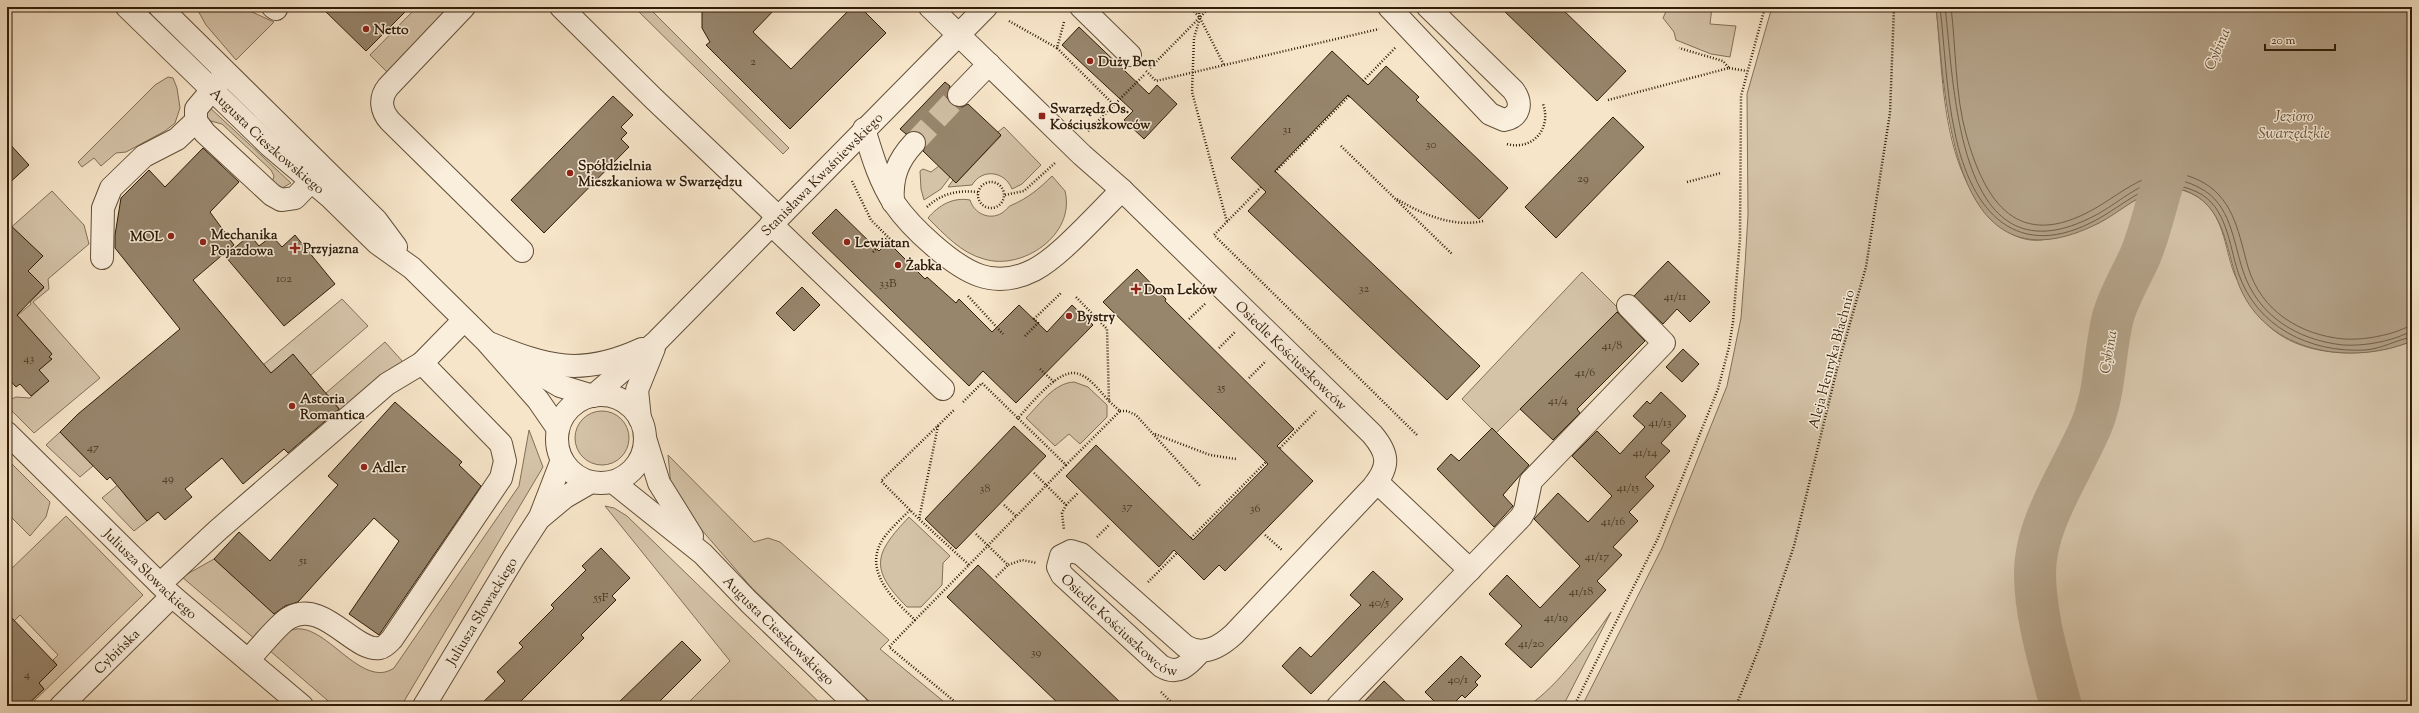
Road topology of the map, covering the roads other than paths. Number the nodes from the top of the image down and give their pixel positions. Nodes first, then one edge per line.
1 (127, 7) edge
2 (160, 7) edge
3 (464, 7) edge
4 (561, 7) edge
5 (930, 7) edge
6 (986, 7) edge
7 (1081, 7) edge
8 (1428, 7) edge
9 (1388, 17) edge
10 (958, 35) junction
11 (1130, 55) road end
12 (989, 64) junction
13 (227, 73) junction
14 (212, 89) junction
15 (959, 95) tunnel mouth
16 (196, 121) junction
17 (864, 130) junction
18 (914, 142) tunnel mouth
19 (318, 174) junction
20 (1122, 190) junction
21 (893, 202) junction
22 (774, 220) junction
23 (522, 251) dead end
24 (102, 258) dead end
25 (1628, 306) dead end
26 (464, 320) junction
27 (657, 341) junction
28 (487, 342) junction
29 (422, 363) junction
30 (943, 389) dead end
31 (593, 396) junction
32 (642, 428) junction
33 (558, 429) junction
34 (7, 433) edge
35 (562, 460) junction
36 (591, 482) junction
37 (613, 482) junction
38 (1377, 482) junction
39 (540, 517) junction
40 (703, 554) junction
41 (1470, 570) junction
42 (166, 590) junction
43 (1201, 651) junction
44 (248, 660) junction
45 (61, 706) edge
46 (302, 706) edge
47 (424, 706) edge
48 (857, 706) edge
49 (1338, 706) edge

1 - 14 street, Augusta Cieszkowskiego
2 - 13 street, Augusta Cieszkowskiego
3 - 23 street
4 - 22 street
5 - 10 street
6 - 10 street
7 - 11 street
8 - 9 street
10 - 12 street
10 - 17 street, Stanisława Kwaśniewskiego
12 - 15 street
12 - 20 street
13 - 14 street
13 - 19 street, Augusta Cieszkowskiego
14 - 16 street
14 - 19 street, Augusta Cieszkowskiego
16 - 19 street
16 - 24 street
17 - 21 street
17 - 22 street, Stanisława Kwaśniewskiego
18 - 21 street
19 - 26 street, Augusta Cieszkowskiego
20 - 21 street
20 - 38 street, Osiedle Kościuszkowców
22 - 27 street, Stanisława Kwaśniewskiego
22 - 30 street
25 - 41 street
26 - 28 street, Augusta Cieszkowskiego
26 - 29 street, Cybińska
27 - 28 street
27 - 31 street, Stanisława Kwaśniewskiego
27 - 32 street, Stanisława Kwaśniewskiego
28 - 31 street, Augusta Cieszkowskiego
28 - 33 street, Augusta Cieszkowskiego
29 - 42 street, Cybińska
29 - 44 street
31 - 32 street
31 - 33 street
32 - 37 street
32 - 40 street, Augusta Cieszkowskiego
33 - 35 street
34 - 42 street, Juliusza Słowackiego
35 - 36 street
35 - 39 street, Juliusza Słowackiego
36 - 37 street
36 - 39 street, Juliusza Słowackiego
37 - 40 street, Augusta Cieszkowskiego
38 - 41 street
38 - 43 street, Osiedle Kościuszkowców
39 - 47 street, Juliusza Słowackiego
40 - 48 street, Augusta Cieszkowskiego
41 - 49 street
42 - 44 street, Juliusza Słowackiego
42 - 45 street, Cybińska
43 - 43 street, Osiedle Kościuszkowców
44 - 46 street, Juliusza Słowackiego

